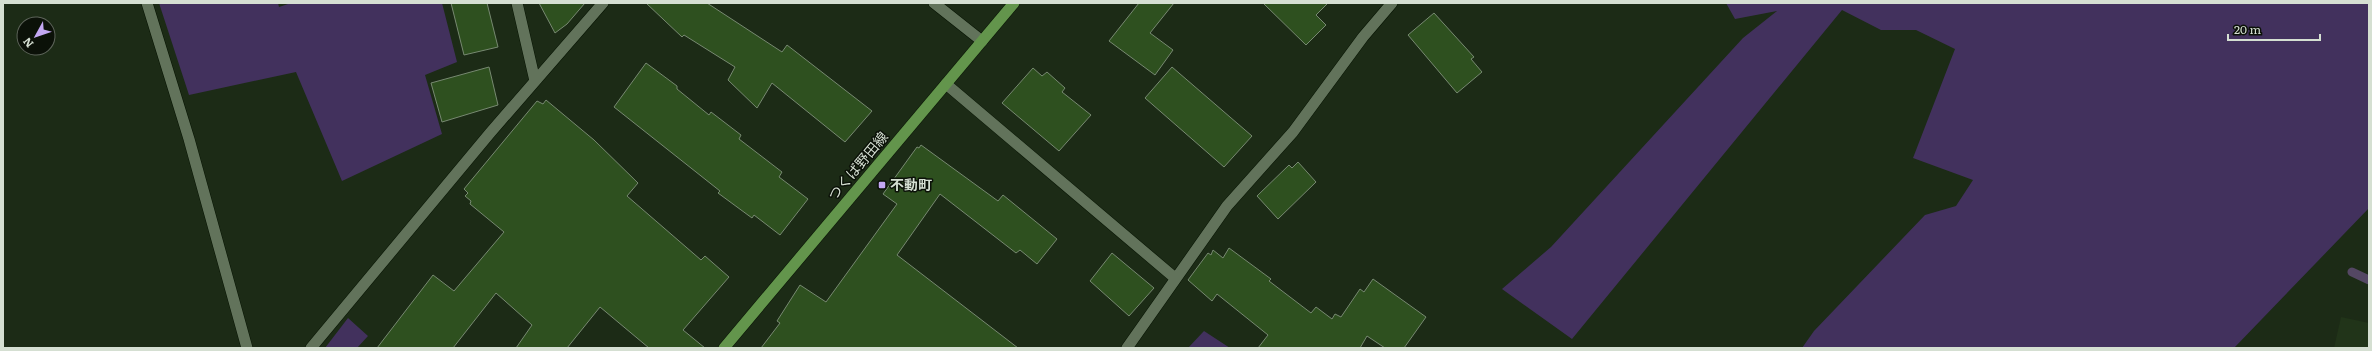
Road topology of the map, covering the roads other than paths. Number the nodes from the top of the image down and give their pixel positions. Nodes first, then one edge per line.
1 (146, 3) edge
2 (517, 3) edge
3 (603, 3) edge
4 (934, 3) edge
5 (1014, 3) edge
6 (1392, 3) edge
7 (982, 41) junction
8 (535, 81) junction
9 (946, 84) junction
10 (1174, 278) junction
11 (247, 348) edge
12 (311, 348) edge
13 (724, 348) edge
14 (1127, 348) edge

1 - 11 street
2 - 8 street
3 - 8 street
4 - 7 street
5 - 7 main road, つくば野田線
6 - 10 street
7 - 9 main road, つくば野田線
8 - 12 street
9 - 10 street
9 - 13 main road, つくば野田線
10 - 14 street

